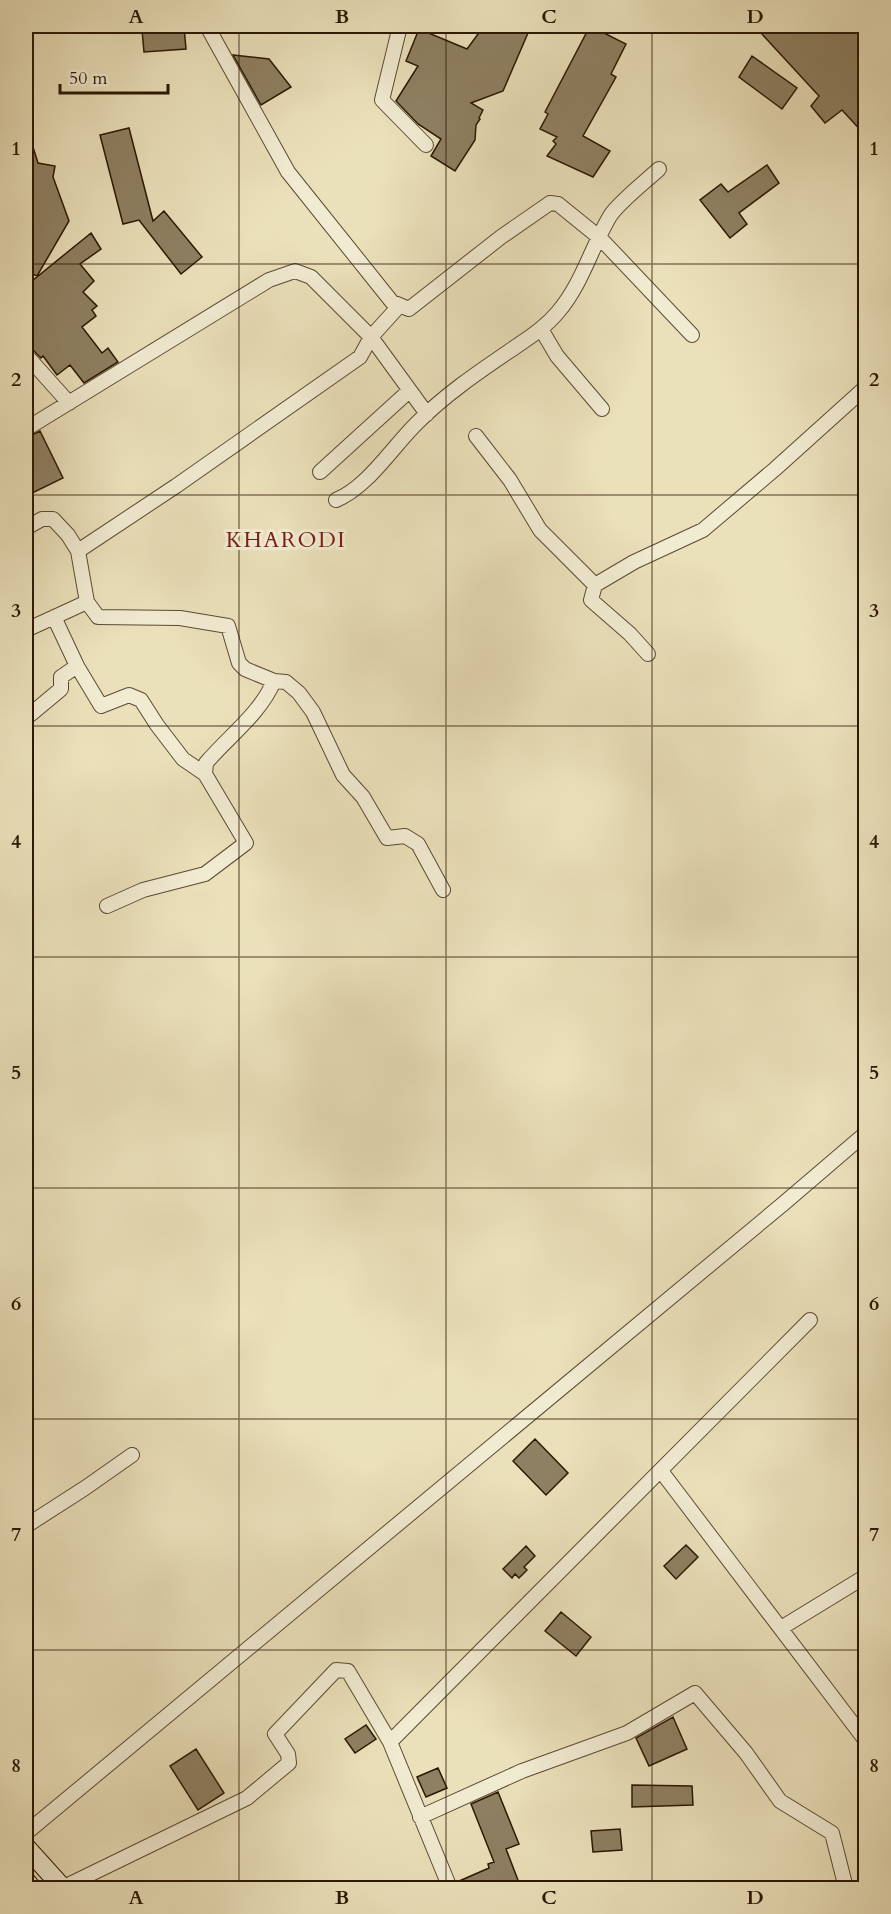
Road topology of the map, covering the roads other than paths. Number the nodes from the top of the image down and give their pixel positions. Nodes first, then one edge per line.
1 (207, 26) edge
2 (400, 26) edge
3 (426, 145) dead end
4 (659, 169) dead end
5 (600, 238) junction
6 (400, 305) junction
7 (541, 329) junction
8 (692, 335) dead end
9 (371, 337) junction
10 (26, 355) edge
11 (866, 387) edge
12 (409, 391) junction
13 (69, 403) junction
14 (602, 409) dead end
15 (427, 414) junction
16 (26, 429) edge
17 (476, 436) dead end
18 (320, 472) dead end
19 (336, 500) dead end
20 (26, 528) edge
21 (78, 551) junction
22 (595, 585) junction
23 (87, 602) junction
24 (54, 617) junction
25 (26, 630) edge
26 (648, 654) dead end
27 (77, 666) junction
28 (274, 681) junction
29 (31, 714) dead end
30 (205, 774) junction
31 (444, 890) dead end
32 (107, 906) dead end
33 (866, 1133) edge
34 (810, 1320) dead end
35 (132, 1455) dead end
36 (661, 1471) junction
37 (26, 1526) edge
38 (865, 1577) edge
39 (781, 1628) junction
40 (866, 1741) edge
41 (390, 1742) junction
42 (420, 1817) junction
43 (26, 1833) edge
44 (26, 1847) edge
45 (26, 1881) edge
46 (32, 1888) edge
47 (62, 1888) edge
48 (450, 1888) edge
49 (846, 1888) edge

1 - 6 street
2 - 3 street
4 - 5 street
5 - 6 street
5 - 7 street
5 - 8 street
6 - 9 street
7 - 14 street
7 - 15 street
9 - 12 street
9 - 13 street
9 - 21 street
10 - 13 street
11 - 22 street
12 - 15 street
12 - 18 street
13 - 16 street
15 - 19 street
17 - 22 street
20 - 21 street
21 - 23 street
22 - 26 street
23 - 24 street
23 - 28 street
24 - 25 street
24 - 27 street
27 - 29 street
27 - 30 street
28 - 30 street
28 - 31 street
30 - 32 street
33 - 43 street
34 - 36 street
35 - 37 street
36 - 39 street
36 - 41 street
38 - 39 street
39 - 40 street
41 - 42 street
41 - 47 street
42 - 48 street
42 - 49 street
44 - 47 main road
45 - 46 main road

